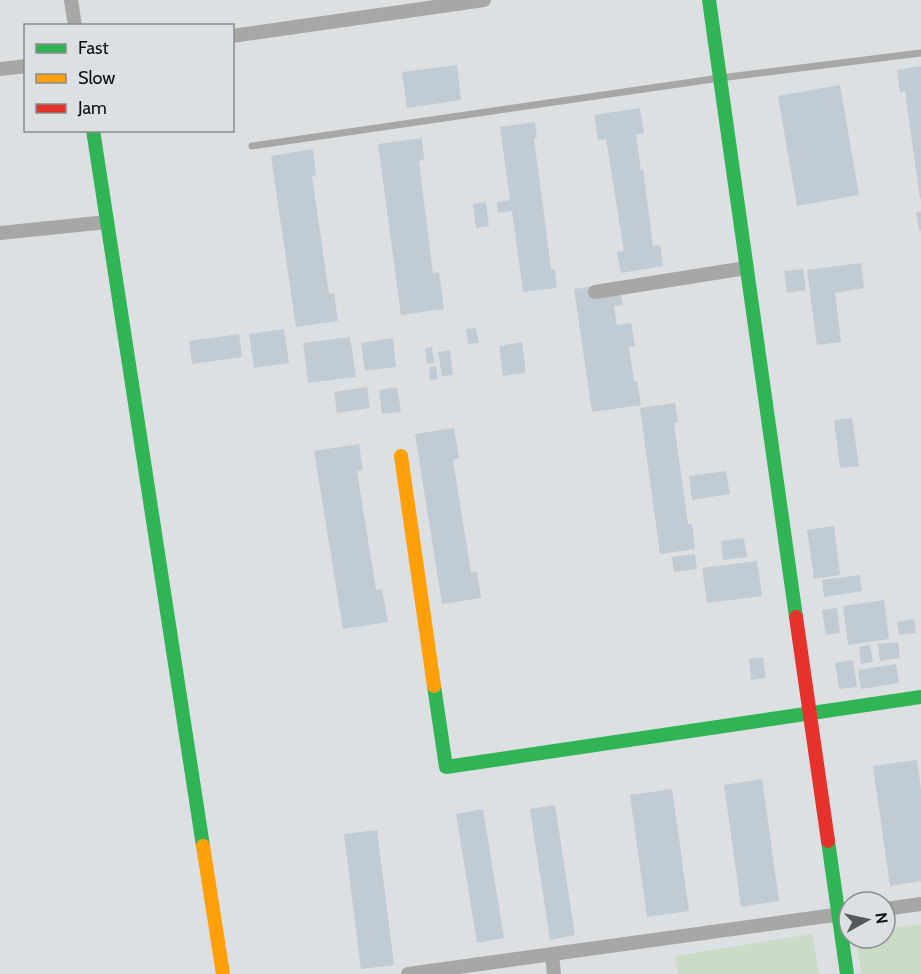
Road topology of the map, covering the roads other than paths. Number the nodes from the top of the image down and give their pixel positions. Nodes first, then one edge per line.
1 (71, 0) edge
2 (484, 0) edge
3 (709, 0) edge
4 (75, 24) edge
5 (234, 36) edge
6 (921, 53) edge
7 (24, 66) edge
8 (0, 69) edge
9 (720, 78) junction
10 (93, 132) edge
11 (252, 146) dead end
12 (107, 222) junction
13 (0, 233) edge
14 (746, 268) junction
15 (595, 292) dead end
16 (401, 456) dead end
17 (921, 697) edge
18 (810, 715) junction
19 (840, 890) edge
20 (921, 904) edge
21 (897, 907) edge
22 (837, 915) edge
23 (846, 950) edge
24 (552, 954) junction
25 (223, 974) edge
26 (408, 974) edge
27 (554, 974) edge
28 (847, 974) edge

1 - 4 street
2 - 5 street
3 - 9 street
6 - 9 lane
7 - 8 street
9 - 11 lane
9 - 14 street
10 - 12 street
12 - 13 street
12 - 25 street
14 - 15 street
14 - 18 street
16 - 18 street
17 - 18 street
18 - 19 street
20 - 21 street
22 - 24 street
23 - 28 street
24 - 26 street
24 - 27 street

